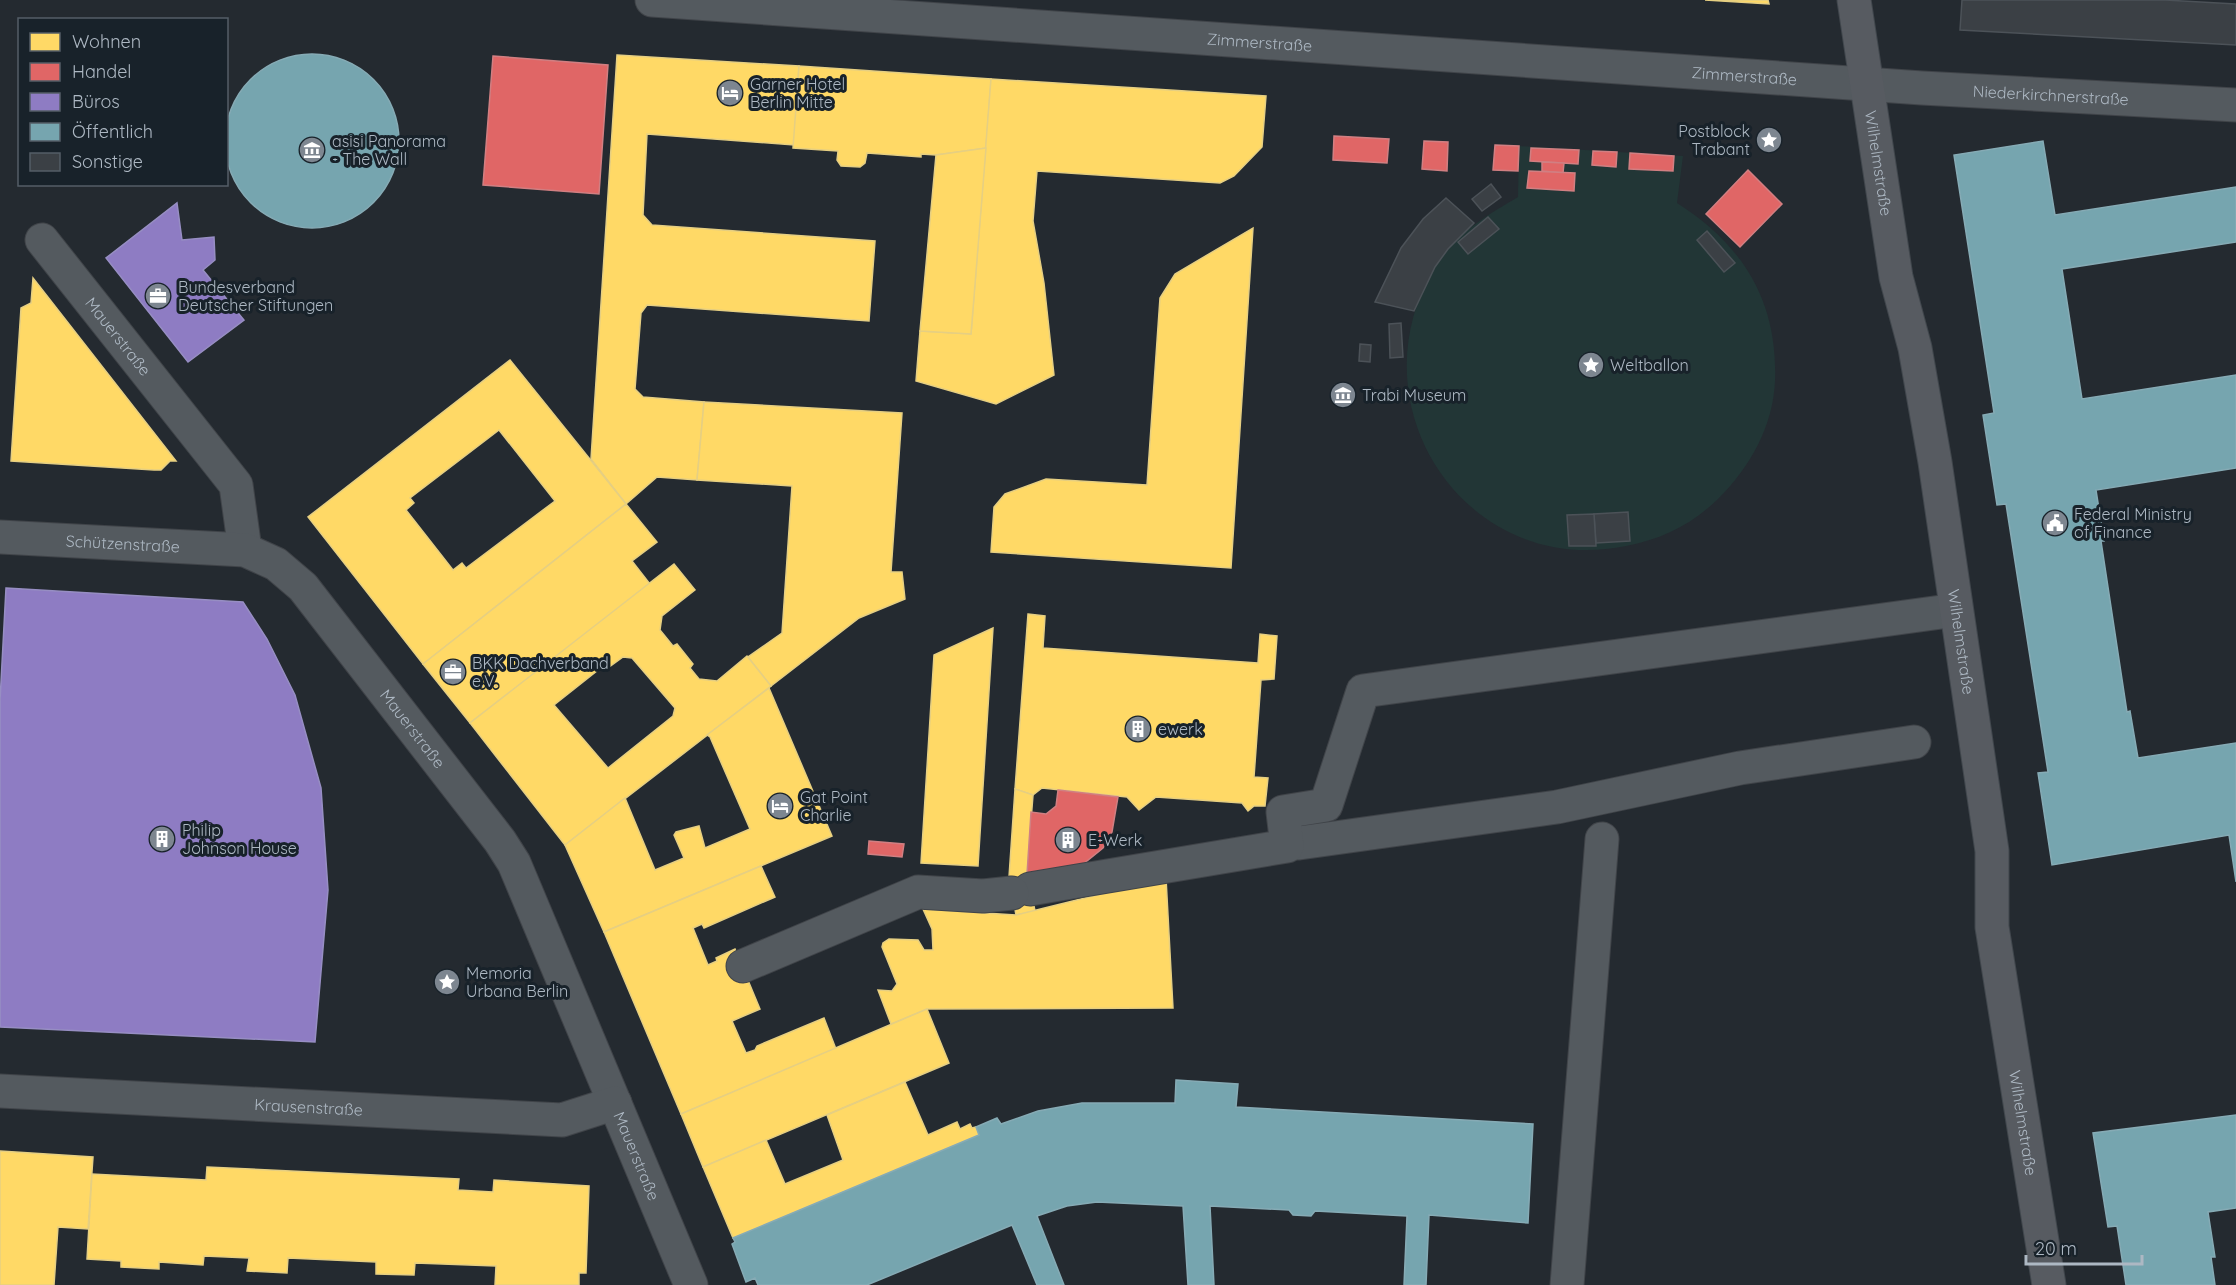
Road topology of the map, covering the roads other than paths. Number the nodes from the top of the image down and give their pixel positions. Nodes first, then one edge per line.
1 (652, 0) edge
2 (1854, 0) edge
3 (1866, 84) junction
4 (2236, 105) edge
5 (42, 240) dead end
6 (0, 537) edge
7 (245, 550) junction
8 (1956, 610) junction
9 (1914, 742) dead end
10 (1602, 839) dead end
11 (1299, 843) dead end
12 (743, 966) dead end
13 (0, 1091) edge
14 (615, 1103) junction
15 (691, 1285) edge
16 (1568, 1285) edge
17 (2049, 1285) edge

1 - 3 street, Zimmerstraße
2 - 3 main road, Wilhelmstraße
3 - 4 street, Niederkirchnerstraße
3 - 8 main road, Wilhelmstraße
5 - 7 street, Mauerstraße
6 - 7 street, Schützenstraße
7 - 14 street, Mauerstraße
8 - 12 street
8 - 17 main road, Wilhelmstraße
9 - 11 street
10 - 16 street
13 - 14 street, Krausenstraße
14 - 15 street, Mauerstraße

